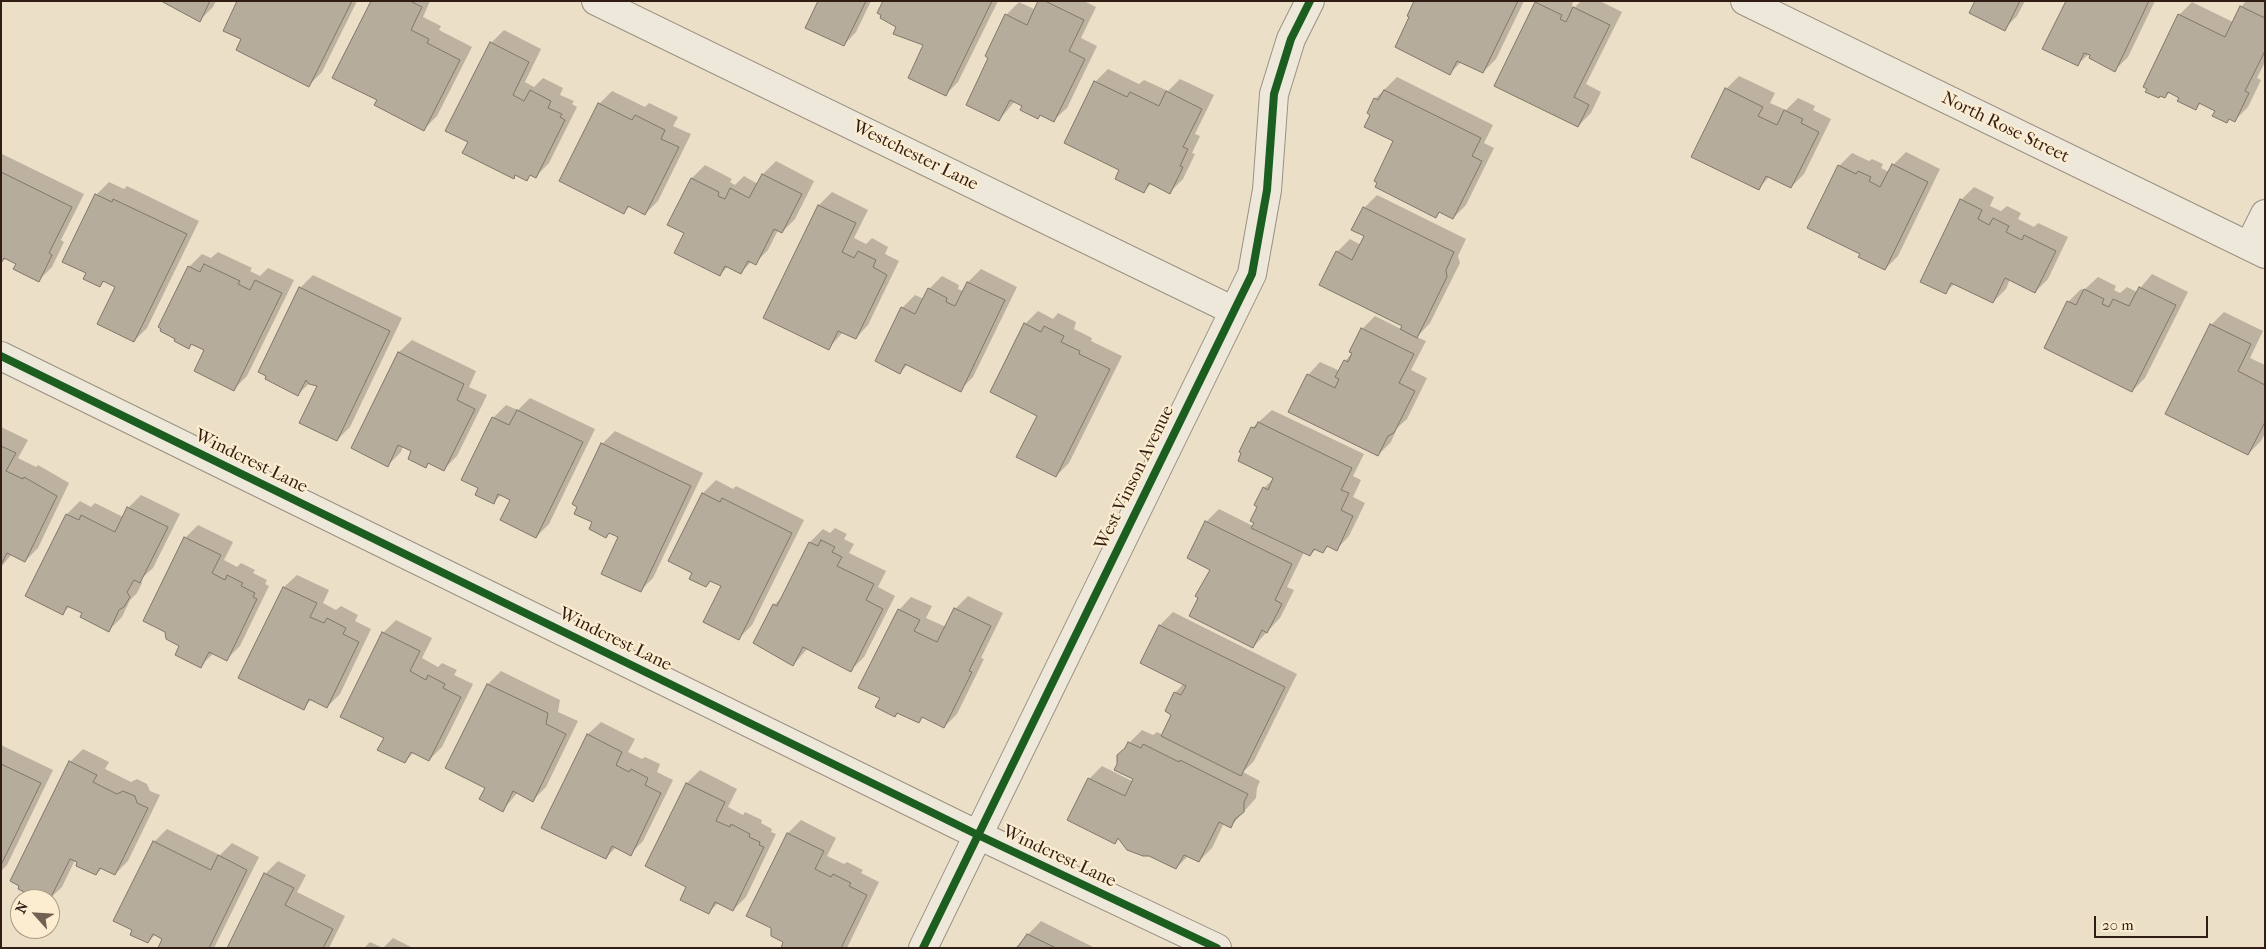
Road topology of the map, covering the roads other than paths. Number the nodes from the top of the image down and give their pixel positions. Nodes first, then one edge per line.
1 (596, 1) edge
2 (1310, 1) edge
3 (1745, 1) edge
4 (2265, 214) edge
5 (2257, 250) edge
6 (1234, 311) junction
7 (1, 356) edge
8 (978, 835) junction
9 (923, 948) edge
10 (1217, 948) edge

1 - 6 street, Westchester Lane
2 - 6 street, West Vinson Avenue
3 - 5 street, North Rose Street
4 - 5 street
6 - 8 street, West Vinson Avenue
7 - 8 street, Windcrest Lane
8 - 9 street, West Vinson Avenue
8 - 10 street, Windcrest Lane

